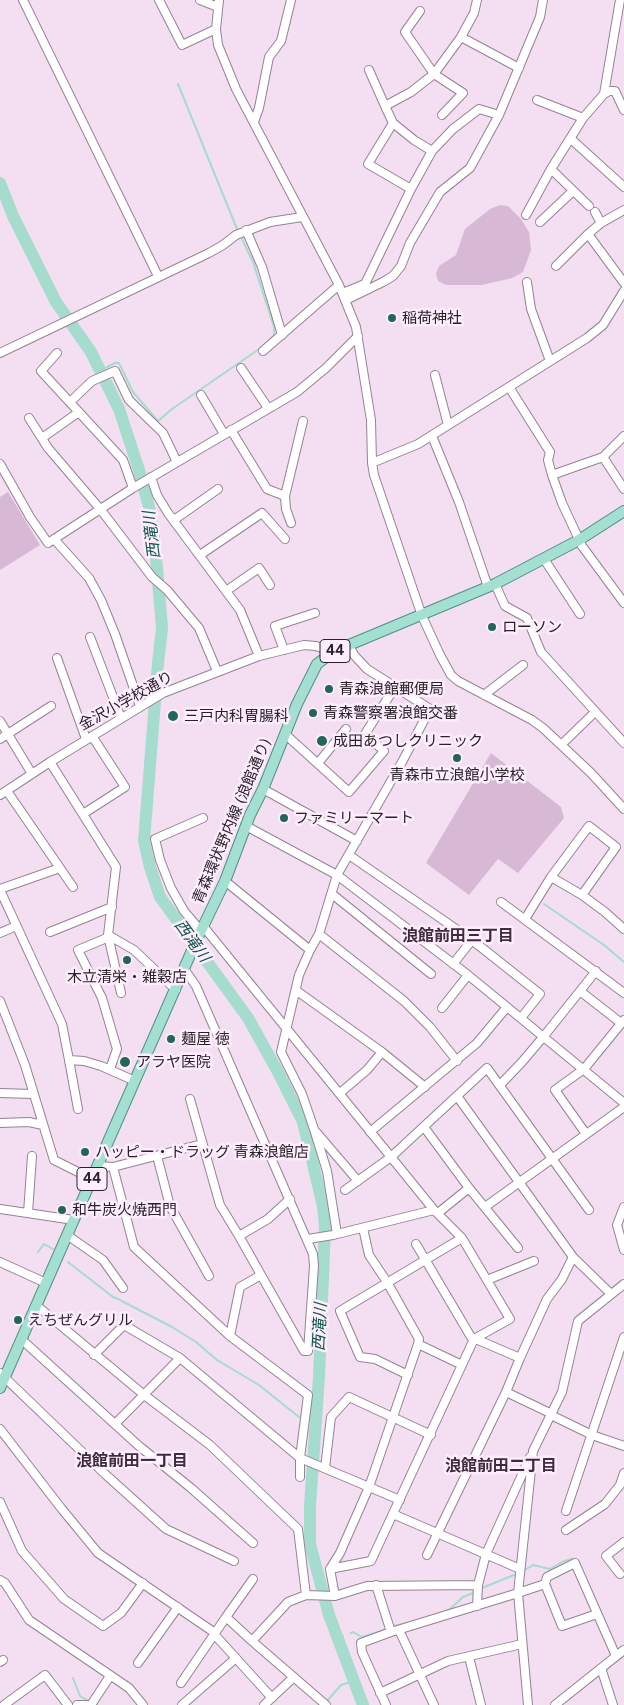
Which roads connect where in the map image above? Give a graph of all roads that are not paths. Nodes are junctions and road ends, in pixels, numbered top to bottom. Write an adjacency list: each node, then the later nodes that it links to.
1 (23, 0): 42 (street)
2 (160, 0): 10 (street)
3 (200, 0): 8 (street)
4 (291, 0): 24 (street)
5 (477, 0): 11 (street)
6 (543, 0): 12 (street)
7 (620, 0): 17 (street)
8 (218, 4): 10 (street)
9 (420, 11): 14 (street)
10 (216, 29): 24 (street)
11 (461, 37): 12 (street); 14 (street)
12 (519, 68): 22 (street)
13 (369, 70): 19 (street)
14 (434, 74): 19 (street); 21 (street)
15 (615, 91): 16 (street); 17 (street); 20 (street)
16 (624, 91)
17 (604, 94): 23 (street)
18 (537, 100): 23 (street)
19 (385, 106): 25 (street)
20 (624, 110)
21 (442, 115)
22 (499, 115): 27 (street); 46 (street)
23 (583, 118): 26 (street)
24 (254, 122): 36 (street)
25 (393, 123): 27 (street); 30 (street)
26 (571, 139): 28 (street); 29 (street)
27 (432, 152): 30 (street)
28 (551, 170): 31 (street); 35 (street)
29 (624, 187)
30 (411, 189): 46 (street)
31 (573, 191): 32 (street); 37 (street)
32 (589, 206)
33 (624, 210): 38 (street)
34 (595, 212): 38 (street)
35 (526, 215)
36 (302, 217): 39 (street); 46 (street)
37 (540, 222)
38 (601, 223): 40 (street)
39 (246, 230): 42 (street); 47 (street)
40 (588, 234): 41 (street); 44 (street)
41 (556, 266)
42 (158, 276): 50 (street)
43 (527, 282): 52 (street)
44 (624, 284)
45 (624, 291): 52 (street)
46 (343, 293): 47 (street); 48 (street)
47 (282, 335): 49 (street)
48 (358, 336): 58 (street); 69 (street)
49 (263, 351)
50 (0, 353)
51 (57, 353): 57 (street)
52 (550, 361): 55 (street)
53 (241, 368): 58 (street)
54 (434, 375): 62 (street)
55 (509, 387): 62 (street); 71 (street)
56 (200, 395): 63 (street)
57 (70, 402): 59 (street); 68 (street)
58 (268, 408): 63 (street)
59 (79, 412): 66 (street); 73 (street)
60 (29, 418): 66 (street)
61 (303, 421): 76 (street)
62 (448, 425): 64 (street)
63 (228, 432): 68 (street); 76 (street)
64 (432, 436): 69 (street); 87 (street)
65 (624, 436): 67 (street)
66 (42, 438): 77 (street)
67 (602, 457): 71 (street); 75 (street)
68 (176, 462): 72 (street)
69 (372, 463): 92 (street)
70 (0, 464): 81 (street)
71 (552, 475): 83 (street)
72 (150, 478): 73 (street); 79 (street)
73 (135, 487): 77 (street)
74 (218, 489): 79 (street)
75 (624, 489)
76 (285, 496): 80 (street)
77 (100, 510): 81 (street); 100 (street)
78 (624, 511): 83 (main road, 青森環状野内線 (浪館通り) / 44)
79 (174, 520): 84 (street)
80 (291, 523)
81 (54, 539): 104 (street)
82 (285, 539): 84 (street)
83 (579, 540): 85 (main road, 青森環状野内線 (浪館通り) / 44); 89 (street)
84 (200, 555): 88 (street)
85 (544, 559): 87 (main road, 青森環状野内線 (浪館通り) / 44); 91 (street)
86 (270, 585): 88 (street)
87 (492, 586): 92 (main road, 青森環状野内線 (浪館通り) / 44); 105 (street)
88 (226, 591): 97 (street)
89 (624, 603)
90 (315, 612): 95 (street)
91 (580, 614)
92 (422, 616): 94 (main road, 青森環状野内線 (浪館通り) / 44); 102 (street)
93 (90, 637): 106 (street)
94 (349, 645): 96 (main road, 青森環状野内線 (浪館通り) / 44); 101 (street)
95 (284, 650): 96 (street, 金沢小学校通り); 97 (street, 金沢小学校通り)
96 (333, 652): 110 (main road, 青森環状野内線 (浪館通り) / 44)
97 (259, 656): 100 (street, 金沢小学校通り)
98 (57, 658): 111 (street)
99 (523, 665): 102 (street)
100 (217, 671): 104 (street, 金沢小学校通り)
101 (395, 688): 116 (street); 124 (street)
102 (484, 695): 114 (street)
103 (52, 706): 109 (street)
104 (140, 706): 106 (street, 金沢小学校通り)
105 (596, 712): 113 (street); 114 (street)
106 (121, 718): 111 (street, 金沢小学校通り)
107 (0, 721): 109 (street)
108 (346, 729): 116 (street)
109 (8, 734): 112 (street); 117 (street)
110 (285, 734): 116 (street); 118 (main road, 青森環状野内線 (浪館通り) / 44)
111 (89, 738): 115 (street, 金沢小学校通り); 121 (street)
112 (0, 739)
113 (624, 743)
114 (561, 745): 120 (street)
115 (50, 762): 117 (street, 金沢小学校通り); 121 (street)
116 (318, 763)
117 (32, 774): 119 (street, 金沢小学校通り)
118 (263, 789): 123 (main road, 青森環状野内線 (浪館通り) / 44); 124 (street)
119 (4, 793): 126 (street)
120 (624, 809)
121 (83, 814): 135 (street)
122 (203, 818): 140 (street)
123 (246, 826): 127 (street); 129 (main road, 青森環状野内線 (浪館通り) / 44)
124 (357, 841): 125 (street)
125 (349, 855): 127 (street); 144 (street)
126 (60, 868): 130 (street); 131 (street)
127 (337, 875): 132 (street); 146 (street)
128 (551, 877): 133 (street); 133 (street); 136 (street)
129 (225, 881): 140 (main road, 青森環状野内線 (浪館通り) / 44); 145 (street)
130 (73, 887)
131 (0, 889): 137 (street)
132 (332, 894): 142 (street); 149 (street)
133 (582, 895): 138 (street)
134 (502, 902): 136 (street)
135 (112, 907): 139 (street); 143 (street)
136 (525, 919): 148 (street)
137 (16, 926): 141 (street); 164 (street)
138 (624, 929)
139 (50, 932)
140 (201, 932): 147 (main road, 青森環状野内線 (浪館通り) / 44); 161 (street)
141 (0, 933)
142 (319, 934): 145 (street); 165 (street)
143 (109, 936): 151 (street); 154 (street); 166 (street)
144 (472, 940): 146 (street); 159 (street)
145 (310, 950): 152 (street)
146 (452, 964): 150 (street)
147 (185, 970): 151 (main road, 青森環状野内線 (浪館通り) / 44); 197 (street)
148 (596, 971): 153 (street); 155 (street)
149 (431, 974)
150 (468, 975): 157 (street); 158 (street)
151 (176, 990): 168 (main road, 青森環状野内線 (浪館通り) / 44)
152 (296, 990): 161 (street); 163 (street)
153 (580, 991): 160 (street); 162 (street)
154 (121, 993)
155 (624, 993)
156 (0, 1001): 173 (street)
157 (442, 1008)
158 (508, 1008): 159 (street); 165 (street)
159 (521, 1018): 162 (street)
160 (622, 1021): 167 (street)
161 (286, 1029): 172 (street); 182 (street)
162 (544, 1036): 167 (street); 169 (street)
163 (382, 1052): 170 (street); 172 (street)
164 (70, 1060): 166 (street); 178 (street)
165 (457, 1061): 170 (street)
166 (110, 1069): 168 (street)
167 (584, 1069): 176 (street); 184 (street)
168 (135, 1081): 190 (main road, 青森環状野内線 (浪館通り) / 44)
169 (500, 1084): 174 (street); 189 (street)
170 (425, 1087): 183 (street)
171 (0, 1092): 173 (street)
172 (340, 1093): 183 (street)
173 (33, 1094): 180 (street)
174 (457, 1096): 181 (street); 194 (street)
175 (190, 1099): 185 (street)
176 (624, 1102)
177 (624, 1107): 184 (street)
178 (78, 1109)
179 (0, 1123): 180 (street)
180 (43, 1125): 192 (street)
181 (424, 1127): 188 (street); 195 (street)
182 (314, 1130): 193 (street); 207 (street)
183 (370, 1132): 188 (street)
184 (586, 1134): 189 (street)
185 (202, 1144): 187 (street); 208 (street)
186 (32, 1156): 203 (street)
187 (156, 1156): 191 (street); 219 (street)
188 (391, 1157): 193 (street); 202 (street)
189 (552, 1158): 194 (street); 201 (street)
190 (98, 1166): 191 (street); 192 (main road, 青森環状野内線 (浪館通り) / 44)
191 (113, 1167): 227 (street)
192 (92, 1179): 204 (main road, 青森環状野内線 (浪館通り) / 44)
193 (358, 1181): 196 (street)
194 (519, 1182): 198 (street); 214 (street)
195 (469, 1188): 198 (street); 202 (street)
196 (345, 1190)
197 (290, 1199): 208 (street); 209 (street)
198 (485, 1207): 212 (street)
199 (624, 1207): 213 (street)
200 (0, 1209): 203 (street)
201 (589, 1210)
202 (436, 1211): 205 (street); 210 (street)
203 (28, 1213): 204 (street)
204 (74, 1220): 206 (main road, 青森環状野内線 (浪館通り) / 44)
205 (363, 1228): 207 (street); 221 (street)
206 (67, 1235): 222 (main road, 青森環状野内線 (浪館通り) / 44); 224 (street)
207 (335, 1235): 209 (street)
208 (239, 1236): 218 (street)
209 (308, 1238): 218 (street)
210 (462, 1238): 215 (street); 220 (street)
211 (416, 1244): 215 (street)
212 (518, 1248)
213 (624, 1250)
214 (573, 1257): 225 (street); 234 (street)
215 (425, 1260): 221 (street); 230 (street)
216 (534, 1261): 220 (street)
217 (0, 1262): 222 (street)
218 (261, 1275): 227 (street)
219 (209, 1276)
220 (487, 1280): 230 (street)
221 (387, 1282): 231 (street); 237 (street)
222 (46, 1283): 226 (main road, 青森環状野内線 (浪館通り) / 44)
223 (624, 1284): 225 (street)
224 (123, 1288)
225 (611, 1294): 241 (street)
226 (36, 1306): 229 (main road, 青森環状野内線 (浪館通り) / 44); 232 (street)
227 (230, 1336): 249 (street)
228 (624, 1337): 246 (street)
229 (22, 1339): 236 (main road, 青森環状野内線 (浪館通り) / 44); 243 (street)
230 (474, 1339): 234 (street); 235 (street)
231 (418, 1344): 235 (street); 237 (street)
232 (94, 1354): 233 (street); 240 (street)
233 (180, 1358): 240 (street); 249 (street)
234 (520, 1358): 239 (street)
235 (462, 1365): 245 (street)
236 (2, 1375): 238 (main road, 青森環状野内線 (浪館通り) / 44); 264 (street)
237 (408, 1375): 242 (street)
238 (0, 1388)
239 (506, 1392): 241 (street); 259 (street)
240 (144, 1394): 243 (street); 275 (street)
241 (551, 1414): 246 (street); 248 (street)
242 (394, 1417): 245 (street); 250 (street); 253 (street)
243 (115, 1424): 261 (street)
244 (0, 1429): 270 (street)
245 (431, 1435): 254 (street)
246 (592, 1435): 247 (street); 256 (street)
247 (624, 1446)
248 (533, 1450): 262 (street); 266 (street)
249 (303, 1459): 250 (street); 252 (street)
250 (322, 1467): 253 (street)
251 (624, 1473): 258 (street)
252 (300, 1477)
253 (369, 1487): 254 (street); 265 (street)
254 (400, 1500): 257 (street)
255 (0, 1502): 270 (street)
256 (566, 1511)
257 (393, 1514): 259 (street); 265 (street)
258 (566, 1530)
259 (437, 1534): 262 (street); 263 (street)
260 (624, 1542): 267 (street)
261 (253, 1543)
262 (486, 1554): 266 (street); 272 (street)
263 (427, 1555)
264 (234, 1561)
265 (330, 1568): 276 (street)
266 (520, 1569): 274 (street)
267 (623, 1575)
268 (252, 1579): 280 (street)
269 (0, 1580): 292 (street)
270 (142, 1583): 278 (street)
271 (545, 1584): 274 (street); 279 (street); 279 (street)
272 (478, 1585): 273 (street); 277 (street)
273 (376, 1586): 276 (street); 281 (street)
274 (518, 1593): 277 (street); 284 (street)
275 (310, 1596): 276 (street); 283 (street)
276 (333, 1596)
277 (477, 1606): 281 (street)
278 (178, 1607): 282 (street); 289 (street)
279 (596, 1614): 286 (street)
280 (226, 1617): 282 (street); 283 (street)
281 (395, 1631): 291 (street); 295 (street)
282 (215, 1634): 288 (street); 294 (street)
283 (252, 1641): 293 (street)
284 (522, 1644): 287 (street); 310 (street)
285 (624, 1650): 286 (street)
286 (616, 1656): 290 (street)
287 (469, 1657): 291 (street); 309 (street)
288 (236, 1658): 297 (street); 304 (street)
289 (138, 1663)
290 (601, 1668): 296 (street); 313 (street)
291 (419, 1674): 295 (street); 308 (street)
292 (110, 1676): 302 (street); 303 (street)
293 (294, 1677): 297 (street); 306 (street)
294 (181, 1683)
295 (380, 1693): 307 (street)
296 (565, 1696): 311 (street); 312 (street)
297 (272, 1698): 305 (street)
298 (4, 1705): 299 (street)
299 (68, 1705)
300 (78, 1705): 301 (street)
301 (86, 1705)
302 (91, 1705)
303 (143, 1705)
304 (182, 1705)
305 (264, 1705)
306 (326, 1705)
307 (386, 1705)
308 (434, 1705)
309 (480, 1705)
310 (528, 1705)
311 (555, 1705)
312 (567, 1705)
313 (613, 1705)

